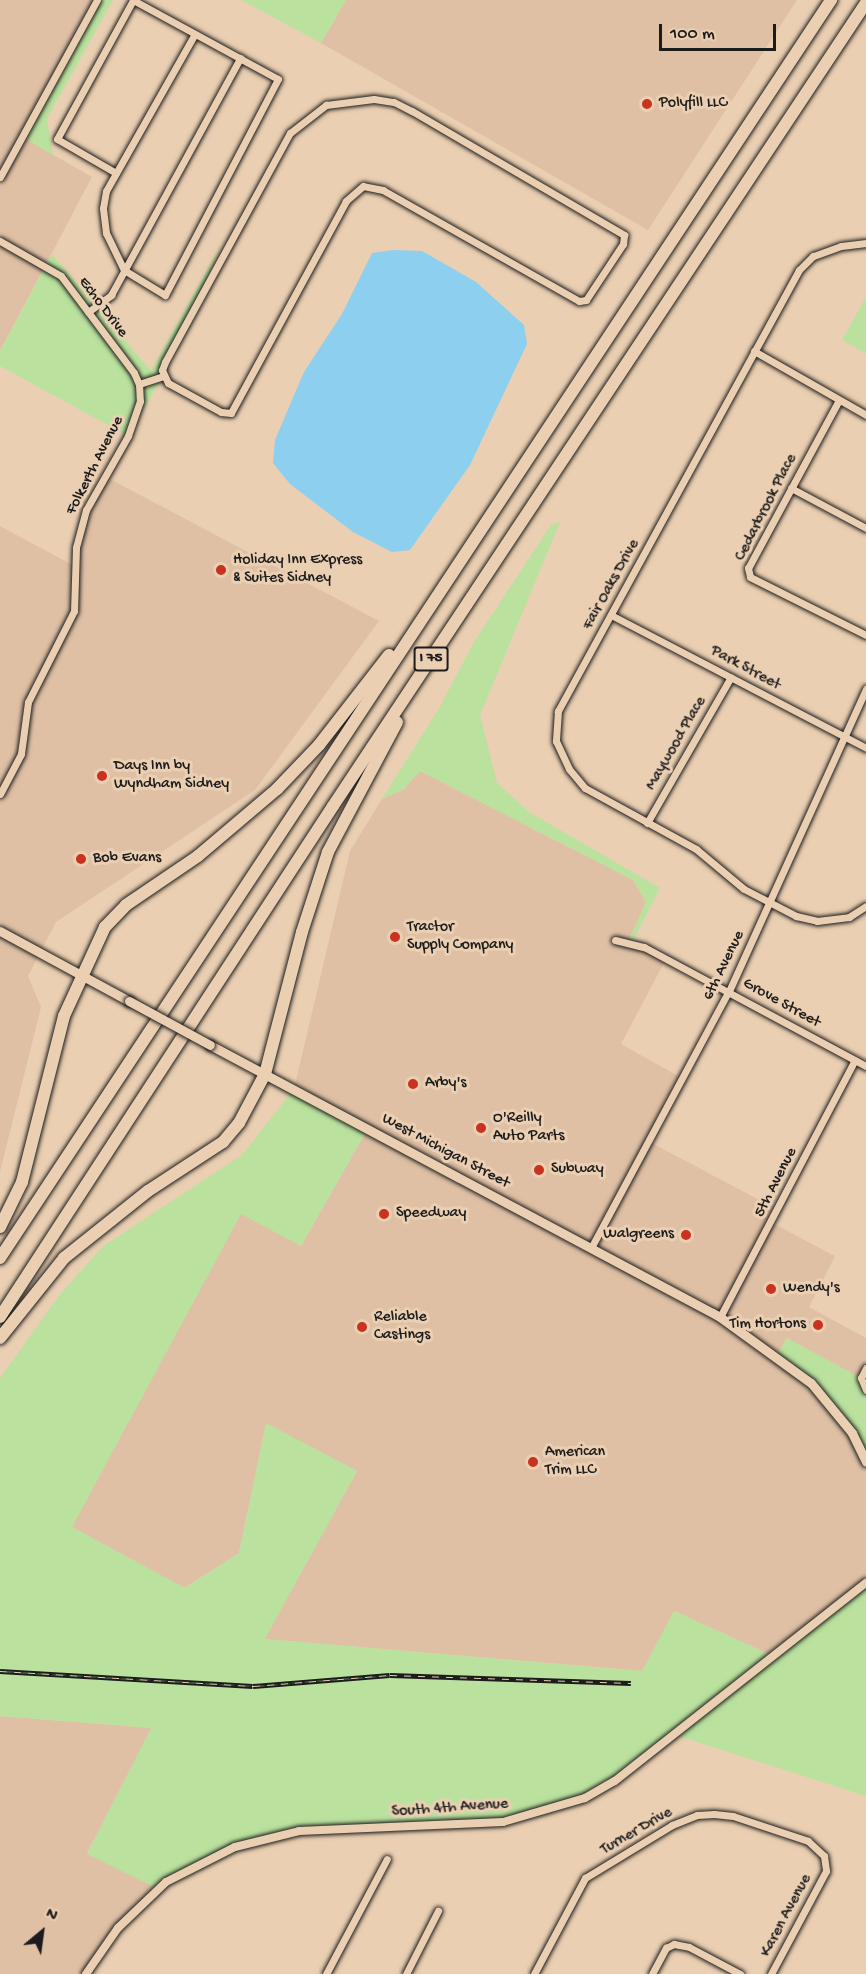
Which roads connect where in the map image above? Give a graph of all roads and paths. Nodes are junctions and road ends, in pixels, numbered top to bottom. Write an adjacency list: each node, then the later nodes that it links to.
1 (97, 0): 8 (street)
2 (133, 0): 5 (street); 7 (street)
3 (831, 0): 20 (highway, I 75)
4 (866, 3): 23 (highway, I 75)
5 (195, 34): 6 (street); 7 (street)
6 (240, 58): 11 (street); 11 (street)
7 (116, 174): 11 (street)
8 (0, 177)
9 (0, 241): 12 (street, Echo Drive)
10 (866, 243): 13 (street, Fair Oaks Drive)
11 (124, 270): 12 (street)
12 (88, 312): 15 (street, Echo Drive)
13 (754, 351): 16 (street); 21 (street, Fair Oaks Drive)
14 (163, 376): 14 (street); 15 (street)
15 (139, 384): 28 (street, Folkerth Avenue)
16 (838, 400): 17 (street); 18 (street, Cedarbrook Place)
17 (866, 415)
18 (791, 488): 19 (street); 22 (street, Cedarbrook Place)
19 (866, 528)
20 (428, 608): 34 (highway); 41 (highway, I 75)
21 (611, 615): 24 (street, Park Street); 29 (street, Fair Oaks Drive)
22 (866, 635)
23 (432, 658): 38 (highway); 42 (highway, I 75)
24 (731, 677): 26 (street, Park Street); 29 (street, Maywood Place)
25 (866, 689): 26 (street, 6th Avenue)
26 (844, 736): 27 (street, Park Street); 30 (street, 6th Avenue)
27 (866, 748)
28 (0, 794)
29 (647, 823): 30 (street, Fair Oaks Drive)
30 (771, 903): 31 (street, Fair Oaks Drive); 35 (street, 6th Avenue)
31 (866, 906)
32 (0, 931): 34 (main road, West Michigan Street)
33 (615, 940): 35 (street, Grove Street)
34 (81, 975): 38 (main road, West Michigan Street, bridge); 39 (highway)
35 (729, 991): 36 (street, Grove Street); 40 (street, 6th Avenue)
36 (855, 1060): 37 (street, Grove Street); 43 (street, 5th Avenue)
37 (866, 1066)
38 (265, 1074): 40 (main road, West Michigan Street); 44 (highway)
39 (0, 1227)
40 (592, 1246): 43 (main road, West Michigan Street)
41 (0, 1258)
42 (0, 1317)
43 (720, 1317): 47 (main road, West Michigan Street)
44 (0, 1338)
45 (866, 1368): 46 (street)
46 (866, 1390)
47 (866, 1462)
48 (866, 1583): 52 (street, South 4th Avenue)
49 (387, 1859): 53 (street)
50 (826, 1871): 55 (street, Turner Drive); 58 (street, Karen Avenue)
51 (438, 1911): 54 (street)
52 (86, 1974)
53 (326, 1974)
54 (406, 1974)
55 (534, 1974)
56 (652, 1974): 57 (street)
57 (740, 1974)
58 (771, 1974)

